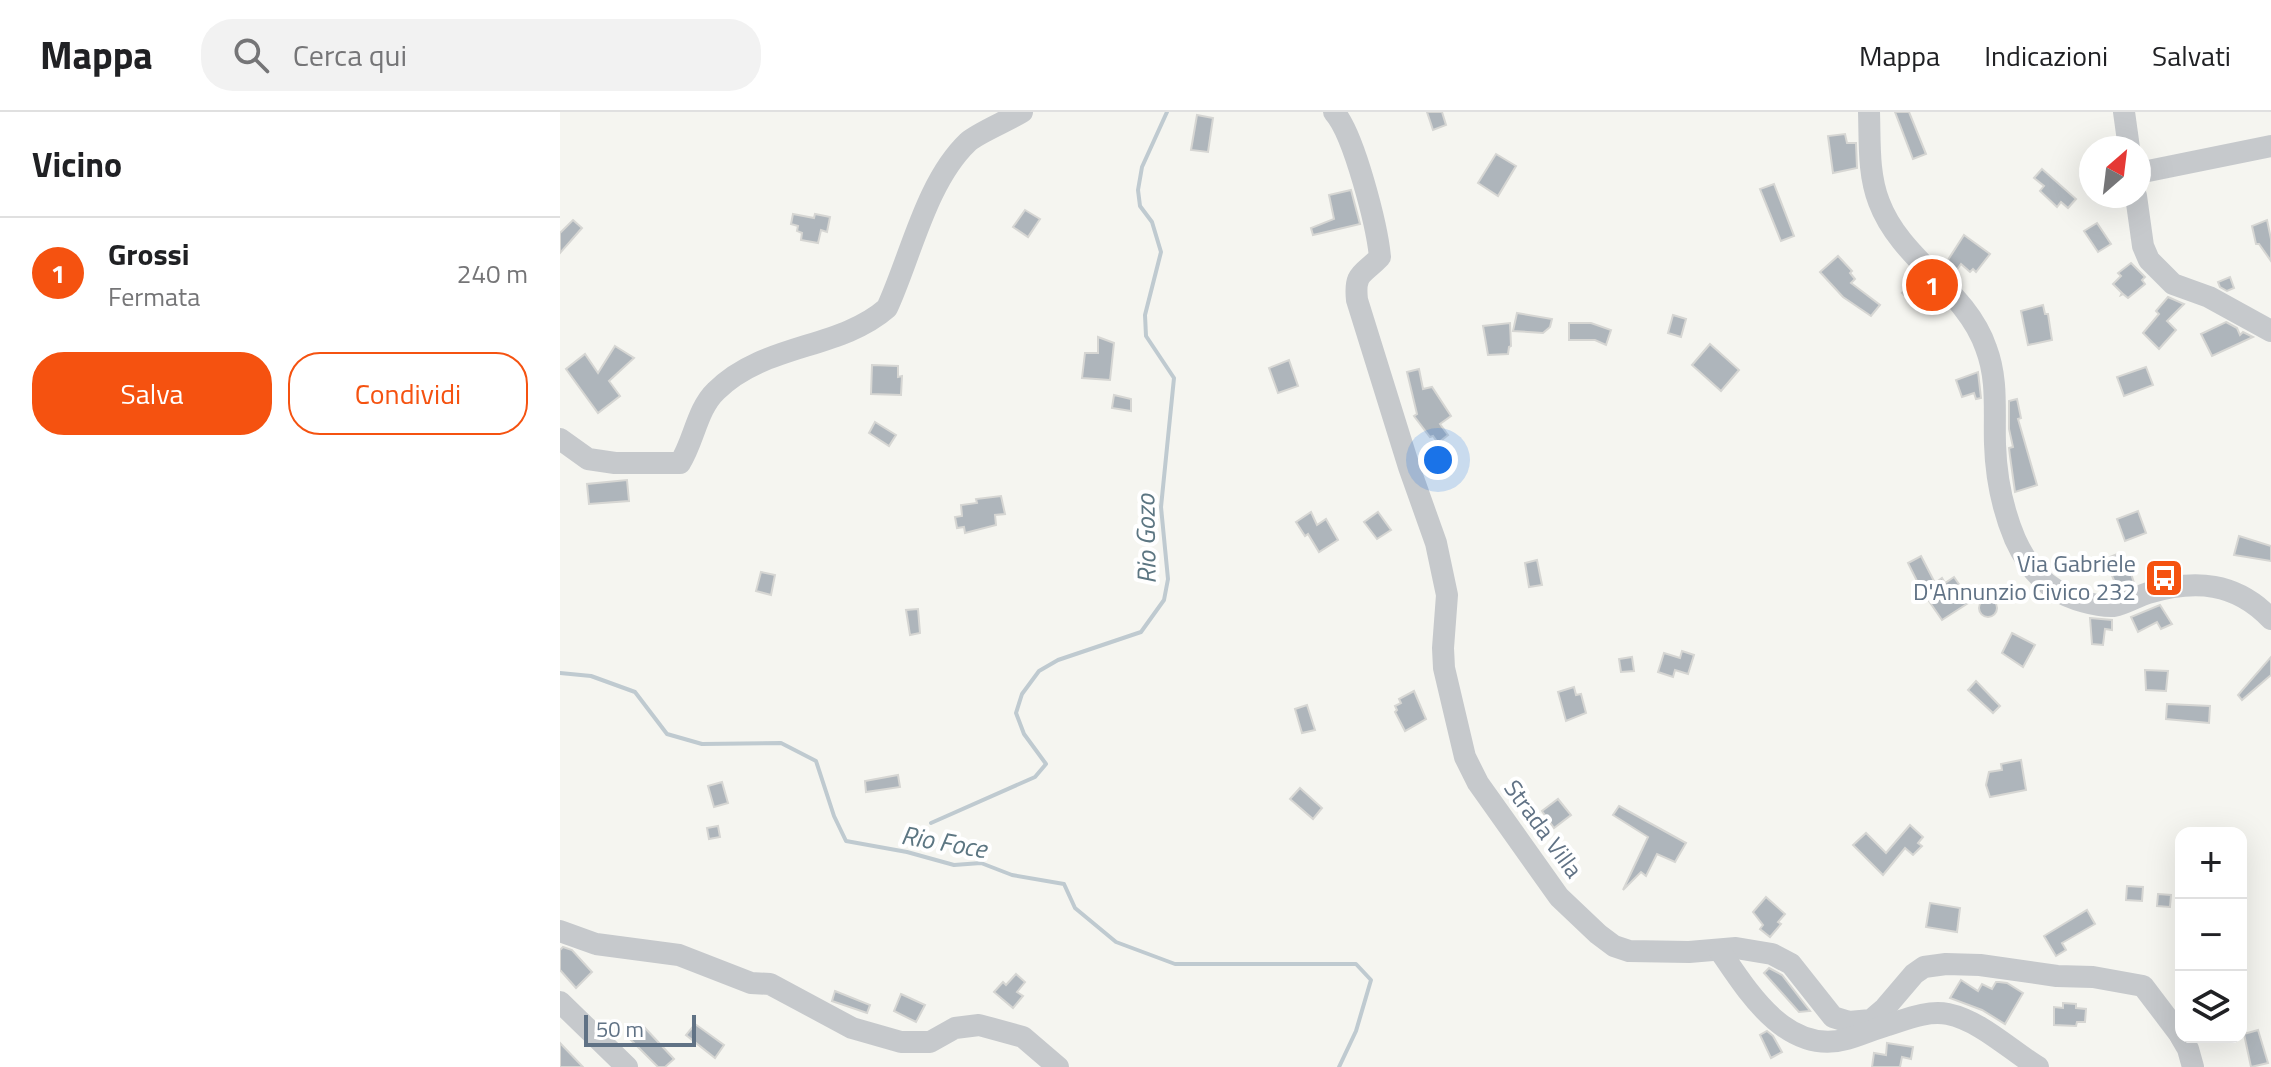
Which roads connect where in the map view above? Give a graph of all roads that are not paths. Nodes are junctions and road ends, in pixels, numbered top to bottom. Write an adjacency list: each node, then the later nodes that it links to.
1 (1022, 112): 10 (street)
2 (1334, 112): 13 (street, Strada Villa)
3 (1869, 112): 11 (street)
4 (2124, 112): 5 (street)
5 (2127, 136)
6 (2271, 146): 7 (street)
7 (2151, 170)
8 (2138, 208): 9 (street)
9 (2271, 331)
10 (560, 439)
11 (2271, 619)
12 (560, 931): 19 (street)
13 (1720, 951): 15 (street, Strada Villa); 15 (street)
14 (560, 1002): 18 (street)
15 (1867, 1026): 16 (street); 20 (street)
16 (2175, 1029)
17 (2184, 1043): 21 (street)
18 (627, 1067)
19 (1058, 1067)
20 (2038, 1067)
21 (2193, 1067)

